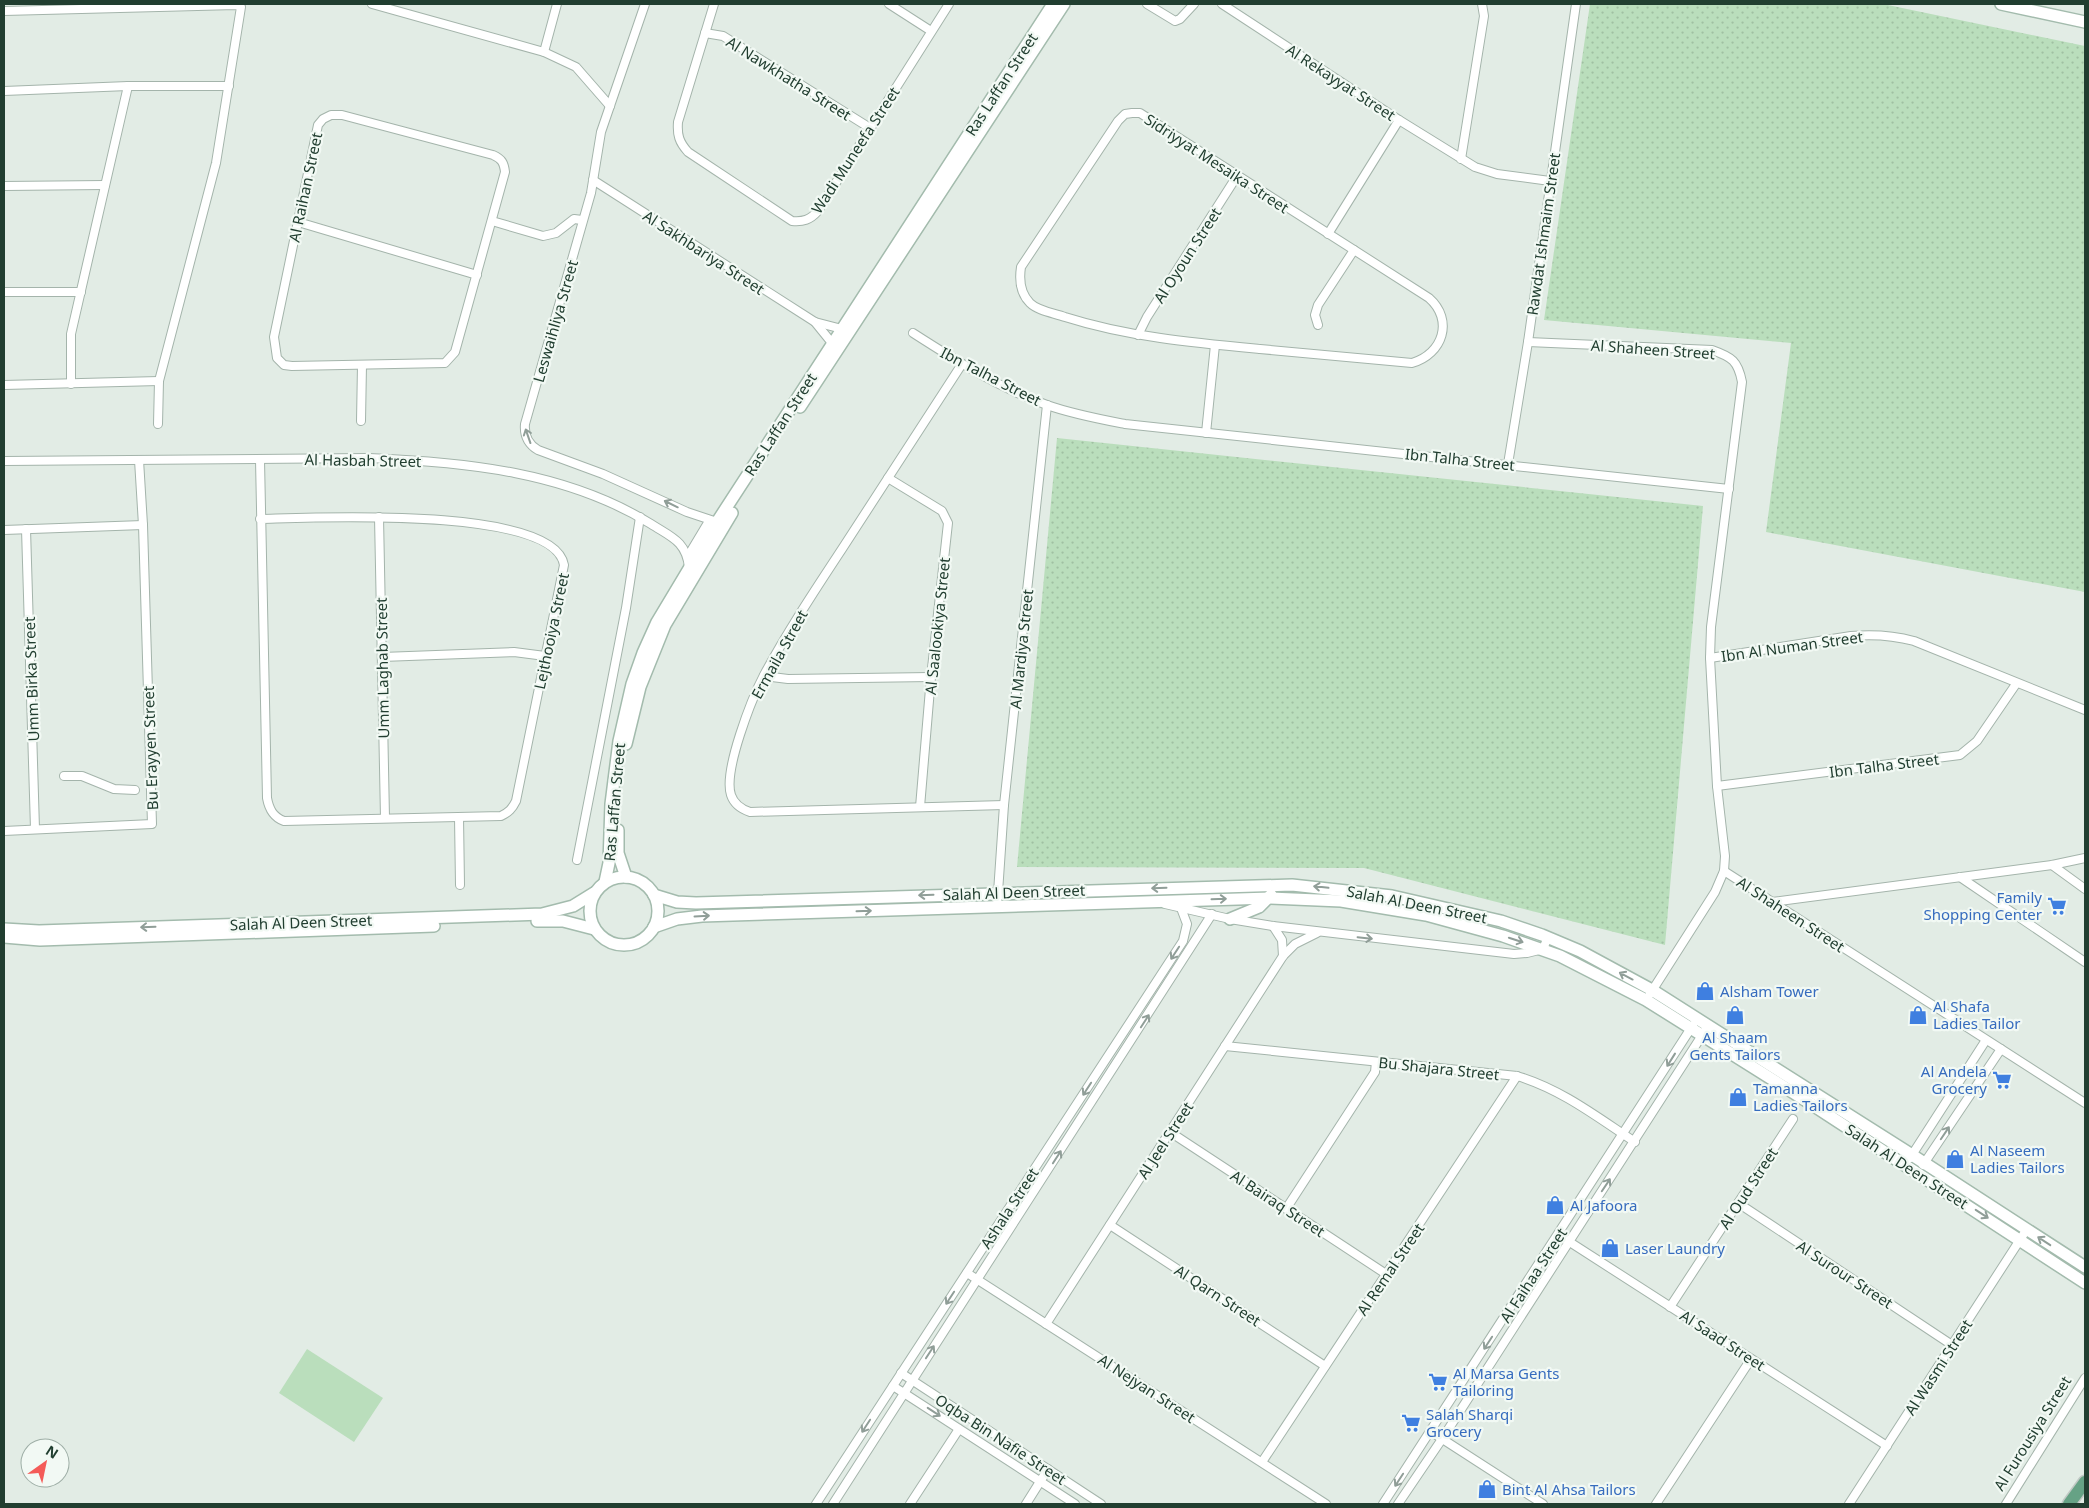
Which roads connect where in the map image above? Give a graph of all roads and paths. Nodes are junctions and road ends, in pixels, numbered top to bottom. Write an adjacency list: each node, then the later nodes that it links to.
1 (372, 4): 19 (street)
2 (558, 4): 19 (street)
3 (645, 4): 23 (street, Leswaihliya Street)
4 (714, 4): 18 (street, Wadi Muneefa Street)
5 (889, 4): 17 (street)
6 (949, 4): 17 (street, Wadi Muneefa Street)
7 (1053, 4): 42 (street, Ras Laffan Street)
8 (1064, 4): 91 (street, Ras Laffan Street)
9 (1147, 4): 10 (street)
10 (1194, 4)
11 (1222, 4): 24 (street, Al Rekayyat Street)
12 (1482, 4): 26 (street)
13 (1576, 4): 29 (street, Rawdat Ishmaim Street)
14 (2001, 4): 16 (street)
15 (4, 11): 21 (street)
16 (2085, 22)
17 (931, 31): 25 (street, Wadi Muneefa Street)
18 (705, 33): 25 (street, Al Nawkhatha Street); 25 (street, Wadi Muneefa Street)
19 (544, 52): 23 (street)
20 (128, 86): 21 (street); 22 (street); 31 (street)
21 (229, 86): 50 (street)
22 (4, 91)
23 (610, 106): 28 (street, Leswaihliya Street)
24 (1399, 120): 26 (street, Al Rekayyat Street); 35 (street)
25 (870, 128)
26 (1461, 159): 29 (street, Al Rekayyat Street)
27 (1237, 176): 35 (street, Sidriyyat Mesaika Street); 44 (street, Al Oyoun Street); 44 (street, Sidriyyat Mesaika Street)
28 (593, 180): 32 (street, Leswaihliya Street); 40 (street, Al Sakhbariya Street)
29 (1550, 181): 45 (street, Rawdat Ishmaim Street)
30 (4, 186): 31 (street)
31 (105, 186): 39 (street)
32 (582, 220): 33 (street); 66 (street, Leswaihliya Street, one-way to 32)
33 (492, 221): 34 (street, Al Raihan Street); 37 (street, Al Raihan Street)
34 (298, 222): 37 (street); 49 (street, Al Raihan Street)
35 (1328, 234): 36 (street, Sidriyyat Mesaika Street)
36 (1354, 250): 41 (street); 47 (street, Sidriyyat Mesaika Street)
37 (477, 275): 49 (street, Al Raihan Street)
38 (4, 292): 39 (street)
39 (81, 292): 51 (street)
40 (815, 322): 42 (street, Al Sakhbariya Street); 46 (street, Al Sakhbariya Street)
41 (1318, 325)
42 (842, 329): 46 (street, Ras Laffan Street)
43 (913, 333): 48 (street, Ibn Talha Street)
44 (1138, 335): 47 (street, Sidriyyat Mesaika Street)
45 (1528, 342): 60 (street, Rawdat Ishmaim Street); 62 (street, Al Shaheen Street)
46 (832, 343): 66 (street, Ras Laffan Street)
47 (1215, 345): 56 (street)
48 (962, 364): 53 (street, Ibn Talha Street); 61 (street, Ermaila Street)
49 (362, 365): 54 (street)
50 (159, 381): 51 (street); 55 (street)
51 (71, 384): 52 (street)
52 (4, 385)
53 (1047, 405): 56 (street, Ibn Talha Street); 81 (street, Al Mardiya Street)
54 (361, 421)
55 (158, 424)
56 (1206, 433): 60 (street, Ibn Talha Street)
57 (139, 460): 58 (street, Al Hasbah Street); 59 (street, Al Hasbah Street); 67 (street, Bu Erayyen Street)
58 (260, 460): 64 (street, Al Hasbah Street); 65 (street, Lejthooiya Street)
59 (4, 461)
60 (1508, 464): 62 (street, Ibn Talha Street)
61 (888, 478): 74 (street, Ermaila Street); 75 (street, Al Saalookiya Street)
62 (1730, 490): 73 (street)
63 (379, 517): 65 (street, Lejthooiya Street); 71 (street, Lejthooiya Street); 72 (street, Umm Laghab Street)
64 (640, 517): 70 (street, Al Hasbah Street); 88 (street, Ras Laffan Street)
65 (260, 519): 84 (street, Lejthooiya Street)
66 (713, 521): 70 (street, Ras Laffan Street)
67 (143, 525): 68 (street); 80 (street, Bu Erayyen Street)
68 (26, 529): 69 (street); 85 (street, Umm Birka Street)
69 (4, 530)
70 (688, 561): 93 (street, Ras Laffan Street)
71 (545, 656): 72 (street); 83 (street, Lejthooiya Street)
72 (382, 657): 84 (street, Umm Laghab Street)
73 (1710, 658): 76 (street, Ibn Al Numan Street); 79 (street)
74 (764, 676): 75 (street); 82 (street, Ermaila Street)
75 (931, 677): 82 (street, Al Saalookiya Street)
76 (2016, 684): 77 (street, Ibn Al Numan Street); 79 (street, Ibn Talha Street)
77 (2085, 710)
78 (64, 776): 80 (street)
79 (1717, 786): 90 (street)
80 (152, 790): 85 (street, Bu Erayyen Street)
81 (1004, 805): 82 (street, Ermaila Street); 98 (street, Al Mardiya Street)
82 (920, 807)
83 (459, 817): 84 (street, Lejthooiya Street); 94 (street)
84 (385, 818)
85 (35, 829): 86 (street, Bu Erayyen Street)
86 (4, 830)
87 (2085, 858): 89 (street)
88 (577, 860)
89 (2052, 865): 92 (street); 96 (street)
90 (1724, 871): 102 (street, Al Shaheen Street); 117 (street, Al Shaheen Street)
91 (626, 877): 93 (street); 99 (street)
92 (1960, 877): 102 (street); 116 (street)
93 (605, 882): 97 (street)
94 (460, 884)
95 (1265, 884): 98 (street, Salah Al Deen Street, one-way to 98); 100 (street); 113 (street, Salah Al Deen Street, one-way to 95)
96 (2085, 889)
97 (594, 893): 109 (street, Salah Al Deen Street, one-way to 109); 110 (street)
98 (997, 893): 99 (street, Salah Al Deen Street, one-way to 99); 103 (street, Al Mardiya Street)
99 (654, 896): 108 (street)
100 (1270, 898): 101 (street, Salah Al Deen Street, one-way to 100); 106 (street); 114 (street, Salah Al Deen Street, one-way to 114)
101 (1158, 902): 103 (street, Salah Al Deen Street); 104 (street, Salah Al Deen Street)
102 (1772, 902): 122 (street, Al Shaheen Street)
103 (997, 907): 108 (street, Salah Al Deen Street, one-way to 103)
104 (1181, 908): 105 (street, Salah Al Deen Street); 144 (street, Ashala Street, one-way to 144)
105 (1212, 914): 106 (street, Salah Al Deen Street); 146 (street, Ashala Street, one-way to 105)
106 (1230, 919): 107 (street, Salah Al Deen Street)
107 (1273, 926): 111 (street, Salah Al Deen Street); 115 (street)
108 (654, 927): 110 (street)
109 (4, 929)
110 (594, 929): 112 (street, Salah Al Deen Street)
111 (1317, 933): 114 (street, Salah Al Deen Street, one-way to 114); 115 (street, Al Jeel Street)
112 (4, 937)
113 (1548, 937): 114 (street); 117 (street, Salah Al Deen Street, one-way to 113)
114 (1543, 949): 117 (street, Salah Al Deen Street)
115 (1283, 956): 123 (street, Al Jeel Street)
116 (2085, 962)
117 (1649, 995): 118 (street, Salah Al Deen Street); 120 (street, Salah Al Deen Street)
118 (1697, 1019): 119 (street, Salah Al Deen Street); 120 (street, Al Faihaa Street)
119 (1708, 1026): 121 (street, Al Faihaa Street); 132 (street, Salah Al Deen Street)
120 (1690, 1029): 121 (street, Salah Al Deen Street); 130 (street, Al Faihaa Street, one-way to 130)
121 (1702, 1036): 131 (street, Al Faihaa Street); 134 (street, Salah Al Deen Street)
122 (1986, 1040): 124 (street, Al Shaheen Street); 132 (street)
123 (1225, 1046): 125 (street, Bu Shajara Street); 129 (street, Al Jeel Street)
124 (2001, 1049): 127 (street, Al Shaheen Street); 133 (street, one-way to 124)
125 (1376, 1062): 126 (street, Bu Shajara Street); 137 (street)
126 (1517, 1076): 130 (street, Bu Shajara Street); 145 (street, Al Remal Street)
127 (2085, 1103)
128 (1793, 1119): 136 (street, Al Oud Street)
129 (1170, 1132): 137 (street, Al Bairaq Street); 138 (street, Al Jeel Street)
130 (1624, 1134): 131 (street, Bu Shajara Street); 140 (street, Al Faihaa Street)
131 (1635, 1142): 142 (street, Al Faihaa Street, one-way to 131)
132 (1912, 1154): 133 (street, Salah Al Deen Street); 134 (street)
133 (1925, 1163): 135 (street); 139 (street, Salah Al Deen Street)
134 (1905, 1165): 135 (street, Salah Al Deen Street)
135 (1918, 1173): 141 (street, Salah Al Deen Street, one-way to 141)
136 (1738, 1203): 148 (street, Al Oud Street); 150 (street, Al Surour Street)
137 (1286, 1209): 145 (street, Al Bairaq Street)
138 (1110, 1225): 149 (street, Al Jeel Street); 152 (street, Al Qarn Street)
139 (2027, 1229): 141 (street, Al Wasmi Street); 143 (street, Salah Al Deen Street, one-way to 139)
140 (1559, 1235): 142 (street, Al Saad Street); 159 (street, Al Faihaa Street, one-way to 159)
141 (2020, 1239): 147 (street, Salah Al Deen Street); 150 (street, Al Wasmi Street)
142 (1568, 1241): 148 (street, Al Saad Street); 160 (street, Al Faihaa Street)
143 (2085, 1267)
144 (967, 1273): 146 (street, Al Nejyan Street); 153 (street, Ashala Street, one-way to 153)
145 (1386, 1274): 152 (street, Al Remal Street)
146 (978, 1280): 149 (street, Al Nejyan Street); 155 (street, Ashala Street, one-way to 146)
147 (2085, 1283)
148 (1670, 1307): 151 (street, Al Saad Street)
149 (1046, 1324): 162 (street, Al Nejyan Street)
150 (1952, 1345): 161 (street, Al Wasmi Street)
151 (1751, 1359): 161 (street, Al Saad Street); 176 (street)
152 (1325, 1366): 162 (street, Al Remal Street)
153 (901, 1373): 155 (street, Oqba Bin Nafie Street); 156 (street, Ashala Street)
154 (2085, 1378): 178 (street, Al Furousiya Street)
155 (912, 1381): 157 (street, Ashala Street); 163 (street, Oqba Bin Nafie Street)
156 (893, 1386): 157 (street, Oqba Bin Nafie Street); 166 (street, Ashala Street, one-way to 166)
157 (904, 1393): 158 (street, Oqba Bin Nafie Street, one-way to 158); 167 (street, Ashala Street)
158 (959, 1429): 164 (street, Oqba Bin Nafie Street); 168 (street)
159 (1430, 1432): 160 (street); 173 (street, Al Faihaa Street, one-way to 173)
160 (1442, 1439): 174 (street, Al Faihaa Street); 175 (street)
161 (1886, 1446): 177 (street, Al Wasmi Street)
162 (1262, 1462): 172 (street, Al Nejyan Street)
163 (1048, 1469): 164 (street); 171 (street, Oqba Bin Nafie Street)
164 (1041, 1482): 169 (street); 170 (street, Oqba Bin Nafie Street)
165 (2085, 1482): 179 (main road)
166 (816, 1504)
167 (833, 1504)
168 (910, 1504)
169 (1026, 1504)
170 (1074, 1504)
171 (1101, 1504)
172 (1326, 1504)
173 (1383, 1504)
174 (1398, 1504)
175 (1543, 1504)
176 (1656, 1504)
177 (1849, 1504)
178 (2006, 1504)
179 (2069, 1504)

